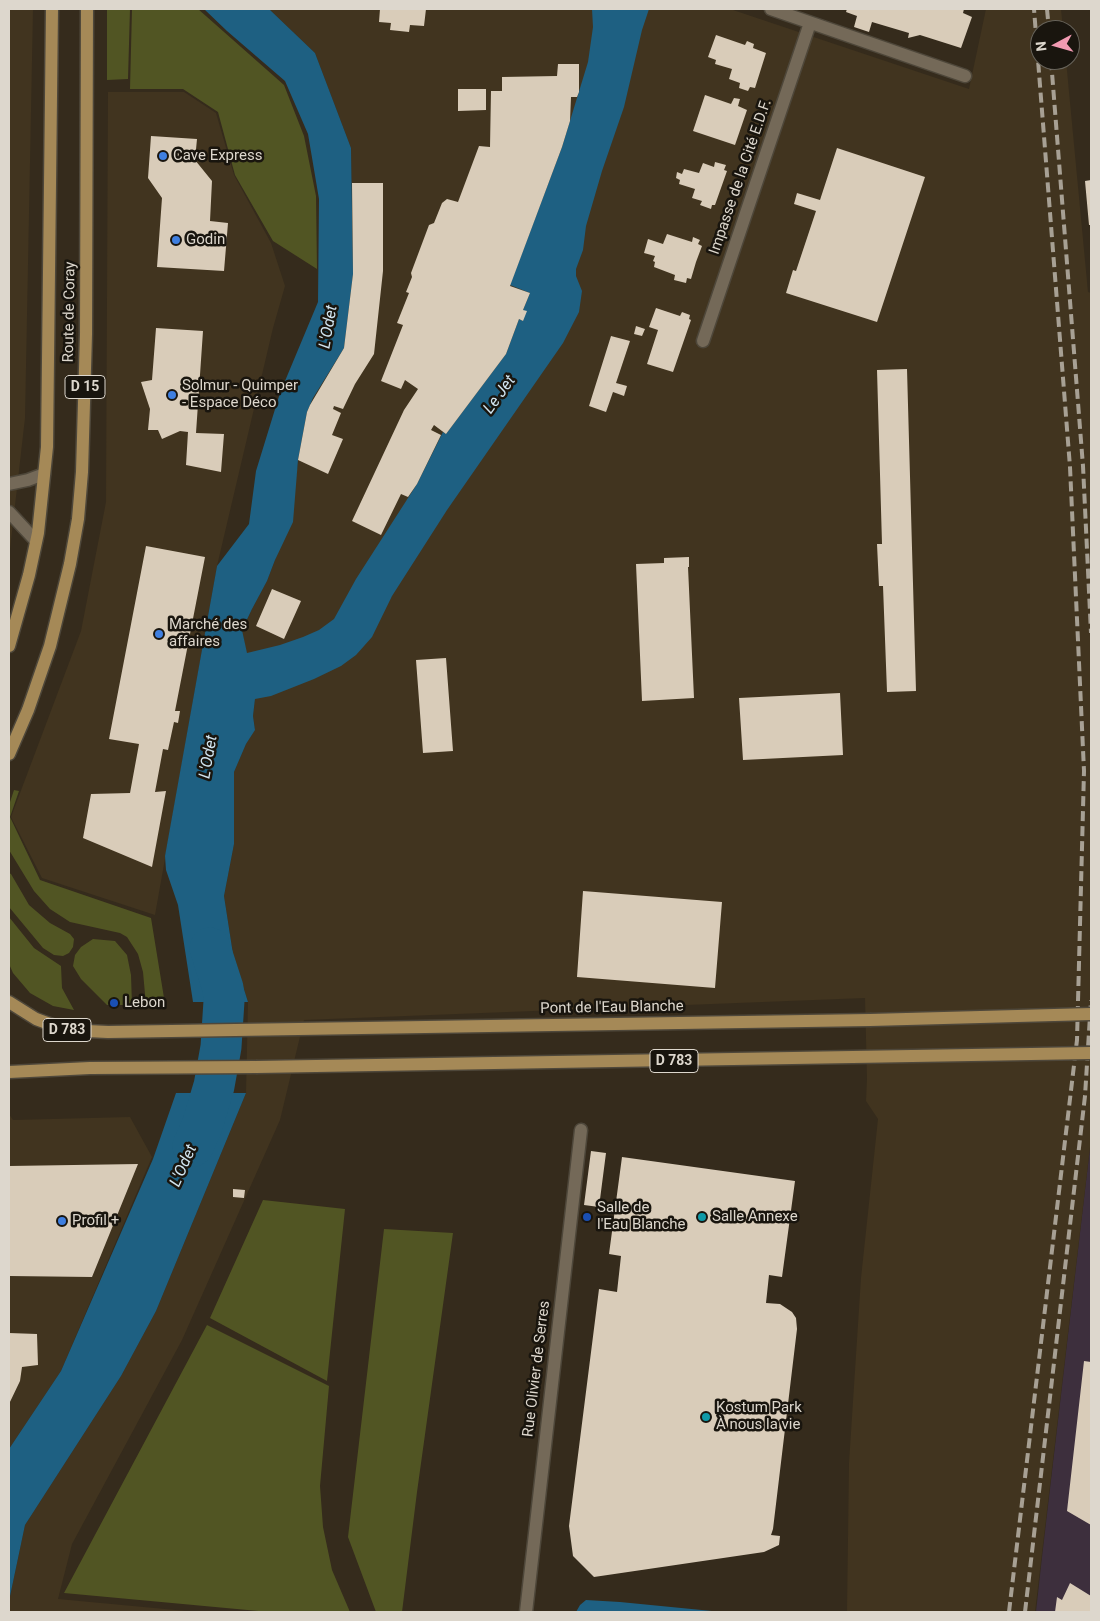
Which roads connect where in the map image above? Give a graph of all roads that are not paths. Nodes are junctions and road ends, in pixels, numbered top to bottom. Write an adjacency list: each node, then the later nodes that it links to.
1 (52, 9): 7 (main road, Route de Coray / D 15)
2 (87, 9): 12 (main road, Route de Coray / D 15)
3 (771, 9): 4 (street)
4 (810, 23): 5 (street); 6 (street, Impasse de la Cité E.D.F.)
5 (965, 76)
6 (703, 341)
7 (44, 474): 8 (street); 10 (main road, Route de Coray / D 15)
8 (9, 484)
9 (9, 512): 10 (street)
10 (36, 541): 11 (main road, Route de Coray / D 15)
11 (9, 646)
12 (9, 754)
13 (9, 1002): 14 (main road, Pont de l'Eau Blanche / D 783, bridge)
14 (1091, 1014)
15 (1091, 1053): 16 (main road, D 783, bridge)
16 (9, 1072)
17 (581, 1130): 18 (street, Rue Olivier de Serres)
18 (526, 1612)

